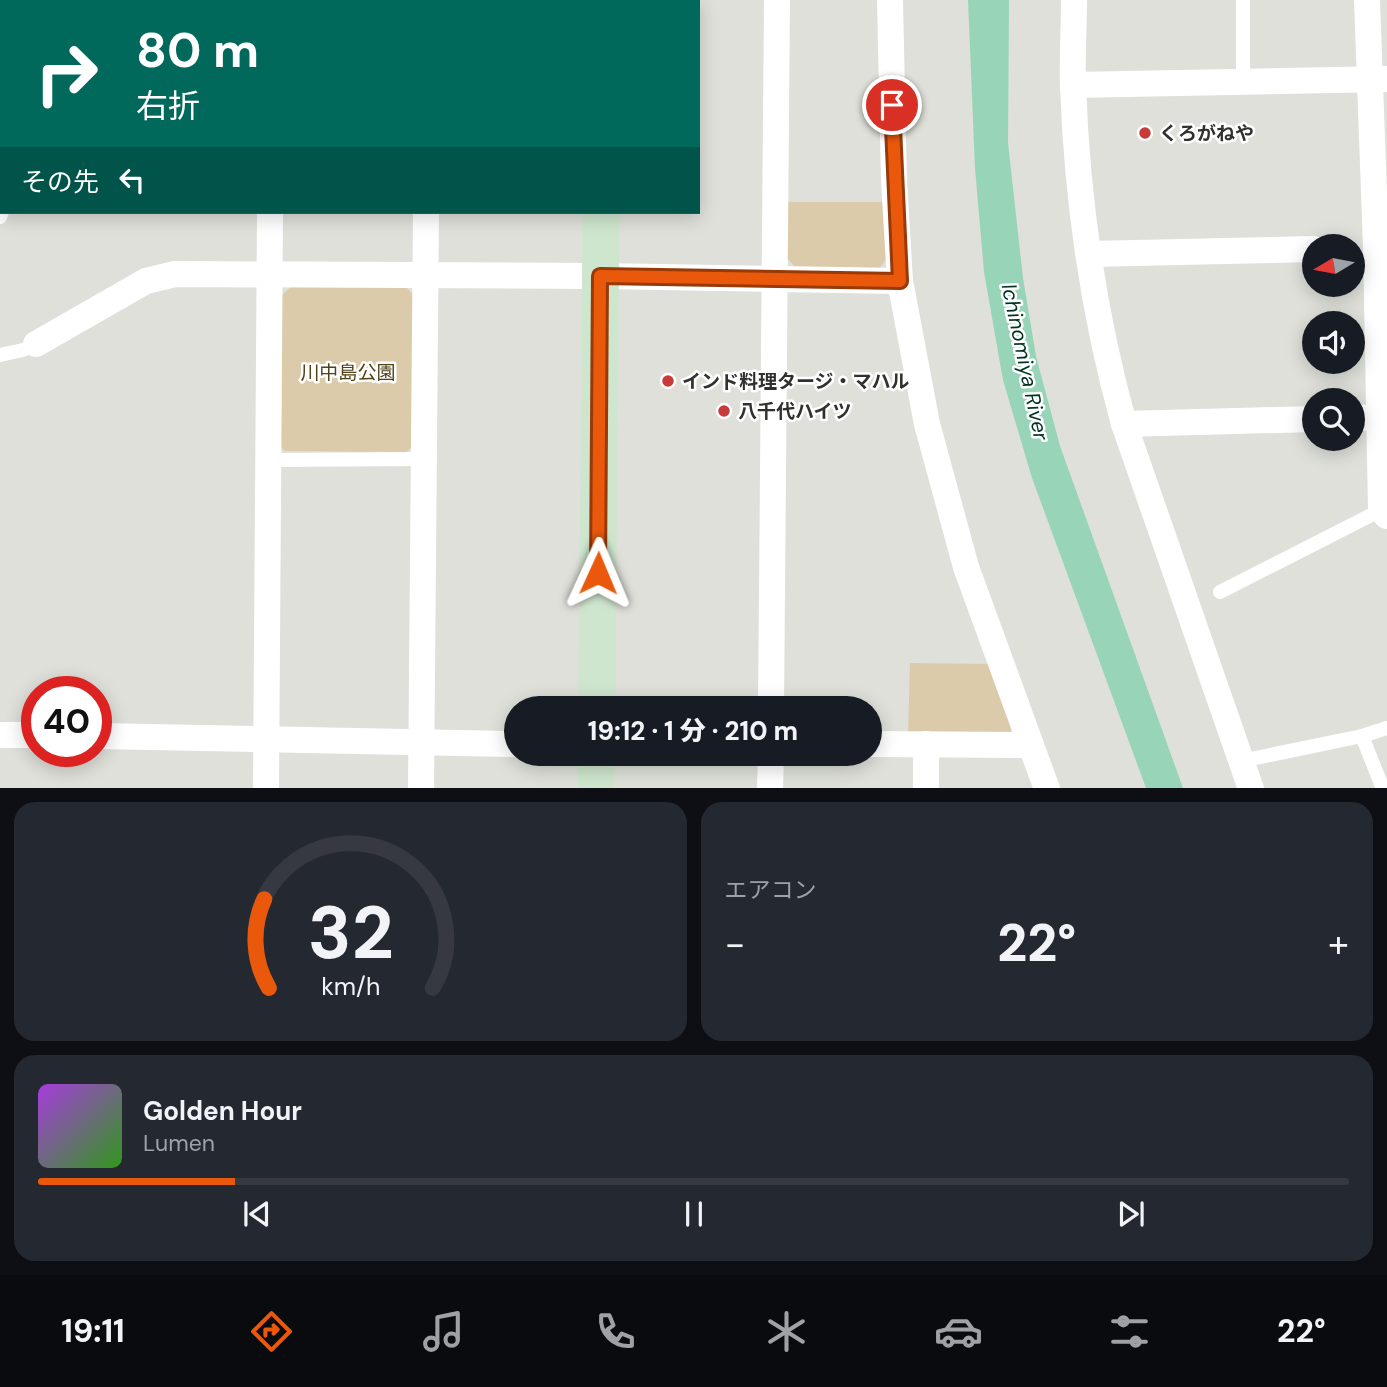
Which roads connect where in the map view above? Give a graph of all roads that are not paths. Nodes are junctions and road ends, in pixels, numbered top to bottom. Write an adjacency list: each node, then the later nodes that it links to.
1 (777, 0): 18 (street)
2 (890, 0): 19 (street)
3 (1074, 0): 8 (street)
4 (1243, 0): 7 (lane)
5 (1367, 0): 6 (street)
6 (1378, 79): 7 (street); 12 (street)
7 (1242, 82): 8 (street)
8 (1073, 85): 14 (street)
9 (270, 214): 15 (street)
10 (426, 214): 16 (street)
11 (601, 214): 17 (street)
12 (1372, 247): 22 (street)
13 (1302, 249): 14 (street)
14 (1090, 254): 25 (street)
15 (269, 275): 16 (street); 20 (street); 27 (street)
16 (426, 275): 17 (street); 26 (street)
17 (600, 276): 18 (street); 30 (street)
18 (775, 279): 19 (street); 31 (street)
19 (900, 281): 42 (street)
20 (36, 344): 21 (lane)
21 (0, 355)
22 (1383, 417): 23 (street); 28 (street)
23 (1365, 418)
24 (1302, 419): 25 (street)
25 (1124, 424): 43 (street)
26 (424, 459): 27 (lane); 38 (street)
27 (269, 460): 37 (street)
28 (1384, 513): 29 (lane)
29 (1220, 592)
30 (597, 696)
31 (771, 696)
32 (1387, 728): 36 (lane)
33 (0, 734): 34 (street)
34 (21, 735)
35 (112, 736): 37 (street)
36 (1362, 736): 43 (lane); 53 (lane)
37 (266, 738): 38 (street); 46 (street)
38 (421, 740): 39 (street); 47 (street)
39 (504, 744)
40 (882, 744): 41 (street)
41 (926, 744): 42 (street); 50 (street)
42 (1031, 745): 51 (street)
43 (1241, 761): 52 (street)
44 (596, 766): 48 (street)
45 (771, 766): 49 (street)
46 (266, 788)
47 (421, 788)
48 (596, 788)
49 (770, 788)
50 (926, 788)
51 (1047, 788)
52 (1251, 788)
53 (1383, 788)

